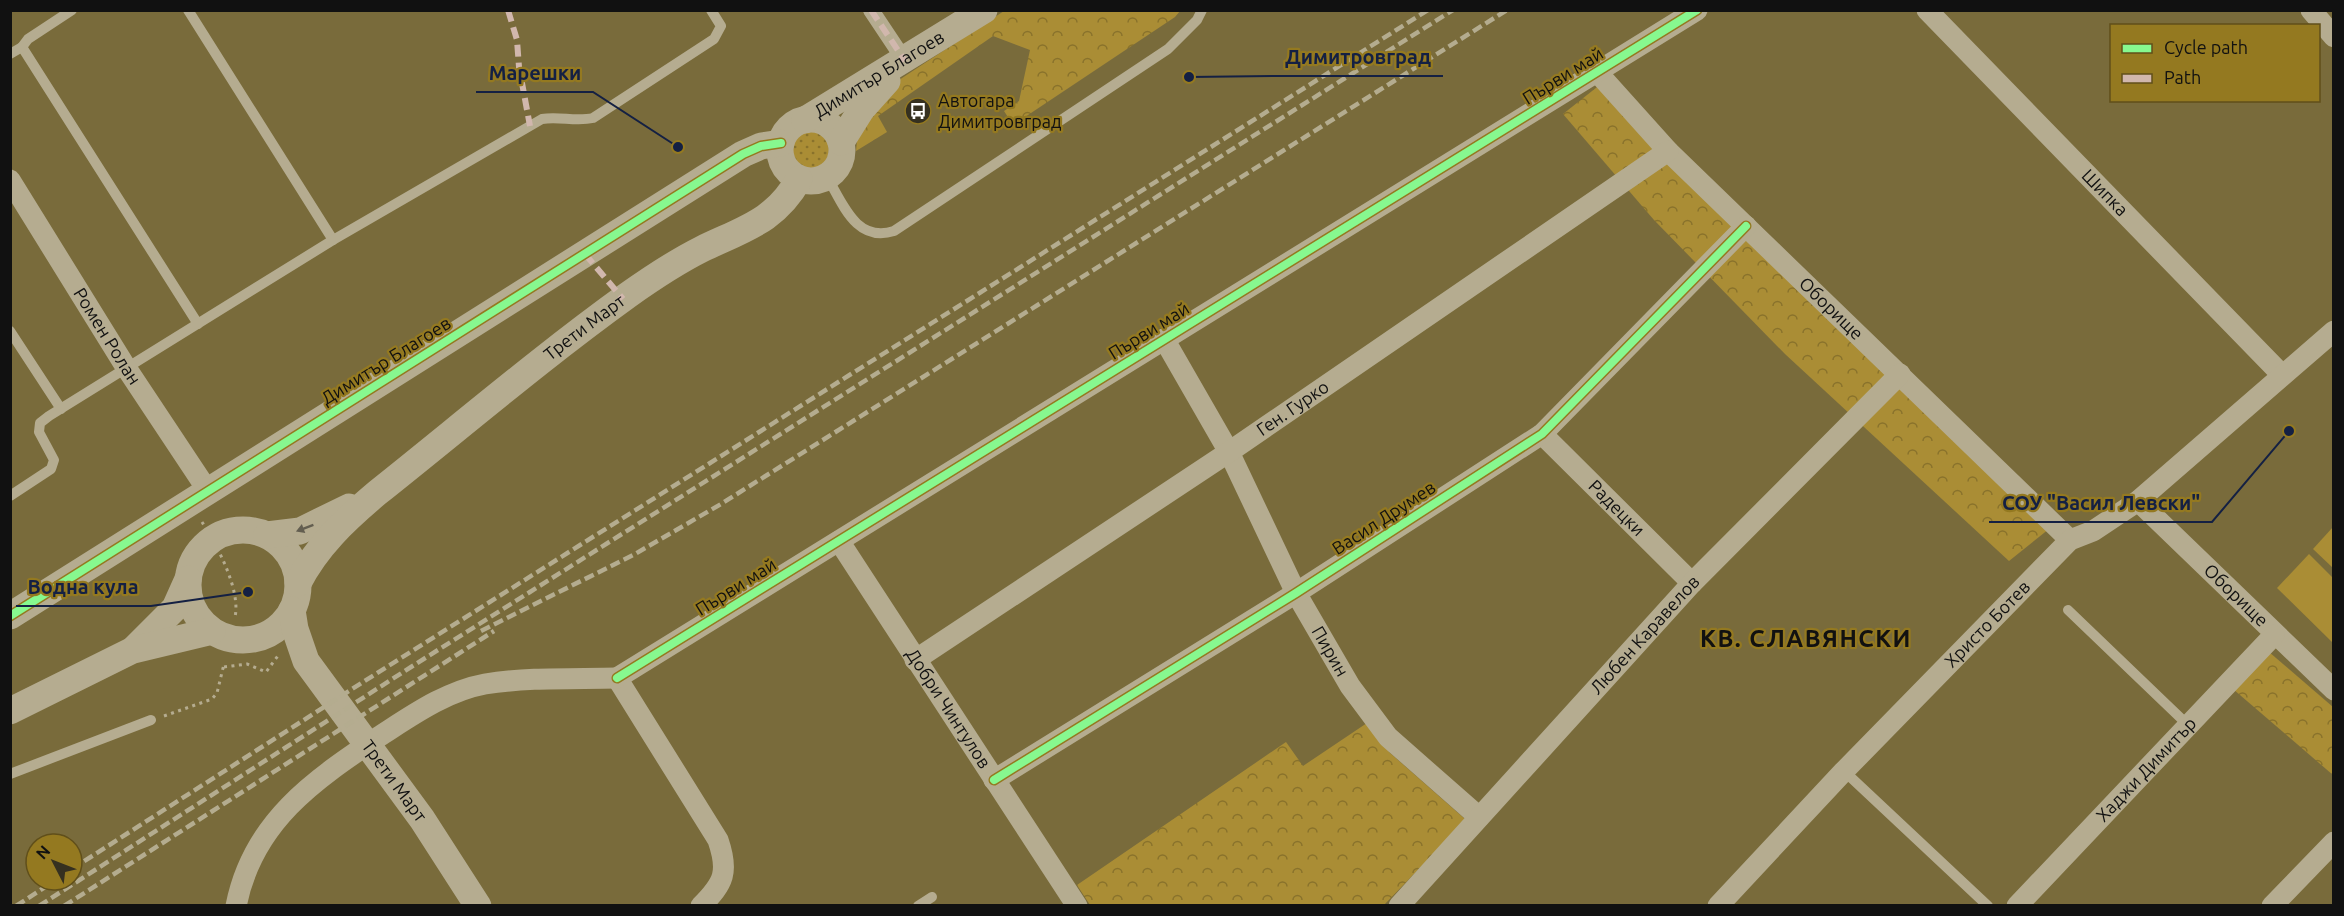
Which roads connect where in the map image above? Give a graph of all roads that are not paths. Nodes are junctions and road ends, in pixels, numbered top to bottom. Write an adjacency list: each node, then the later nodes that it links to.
1 (72, 10): 11 (lane)
2 (188, 10): 23 (lane)
3 (711, 10): 23 (lane)
4 (871, 10): 13 (street)
5 (984, 10): 13 (street, Димитър Благоев)
6 (1202, 10): 19 (lane)
7 (1697, 10): 14 (street, Първи май)
8 (1928, 10): 30 (street, Шипка)
9 (2312, 10): 10 (street)
10 (2332, 33)
11 (22, 47): 12 (lane); 24 (lane)
12 (10, 54)
13 (905, 61): 15 (street, Димитър Благоев); 16 (street)
14 (1598, 72): 18 (street, Оборище); 27 (street, Първи май)
15 (805, 120): 16 (street); 17 (street)
16 (841, 142): 19 (street)
17 (781, 143): 20 (street); 36 (street, Димитър Благоев)
18 (1668, 151): 22 (street, Оборище); 33 (street, Ген. Гурко)
19 (827, 177): 20 (street)
20 (799, 179): 34 (street, Трети Март)
21 (10, 180): 28 (street, Ромен Ролан)
22 (1746, 226): 29 (street, Оборище); 32 (street, Васил Друмев)
23 (333, 240): 24 (lane)
24 (198, 324): 28 (lane)
25 (10, 330): 31 (lane)
26 (2334, 331): 30 (street, Христо Ботев)
27 (1164, 339): 33 (street, Пирин); 40 (street, Първи май)
28 (128, 369): 31 (lane); 36 (street, Ромен Ролан)
29 (1900, 374): 39 (street, Оборище); 43 (street, Любен Каравелов)
30 (2282, 375): 37 (street, Христо Ботев)
31 (61, 409): 35 (lane)
32 (1542, 434): 43 (street, Радецки); 44 (street, Васил Друмев)
33 (1228, 452): 44 (street, Пирин); 53 (street, Ген. Гурко)
34 (377, 493): 38 (street, Трети Март, one-way to 38); 42 (street, Трети Март)
35 (10, 496)
36 (199, 497): 47 (street, Димитър Благоев)
37 (2138, 501): 39 (street, Христо Ботев); 49 (street, Оборище)
38 (263, 534): 41 (street); 42 (street)
39 (2070, 540): 59 (street, Христо Ботев)
40 (839, 541): 53 (street, Добри Чинтулов); 54 (street, Първи май)
41 (189, 574): 48 (street); 51 (street)
42 (298, 583): 45 (street)
43 (1692, 584): 62 (street, Любен Каравелов)
44 (1296, 593): 61 (street, Васил Друмев); 62 (street, Пирин)
45 (292, 610): 50 (street); 52 (street, Трети Март)
46 (2068, 610): 58 (lane)
47 (10, 616)
48 (212, 632): 50 (street); 51 (street)
49 (2274, 635): 55 (street, Оборище); 58 (street, Хаджи Димитър)
50 (254, 639): 52 (street)
51 (133, 650): 56 (street)
52 (294, 655): 66 (street, Трети Март)
53 (915, 660): 61 (street, Добри Чинтулов)
54 (617, 678): 65 (street); 67 (street)
55 (2331, 683)
56 (10, 711)
57 (152, 720): 60 (lane)
58 (2190, 727): 73 (street, Хаджи Димитър)
59 (1844, 771): 71 (street, Христо Ботев); 72 (lane)
60 (10, 774)
61 (994, 780): 69 (street, Добри Чинтулов)
62 (1479, 817): 70 (street, Любен Каравелов)
63 (2334, 842): 74 (street)
64 (932, 897): 68 (lane)
65 (236, 906)
66 (478, 906)
67 (701, 906)
68 (918, 906)
69 (1077, 906)
70 (1399, 906)
71 (1719, 906)
72 (1988, 906)
73 (2017, 906)
74 (2272, 906)

